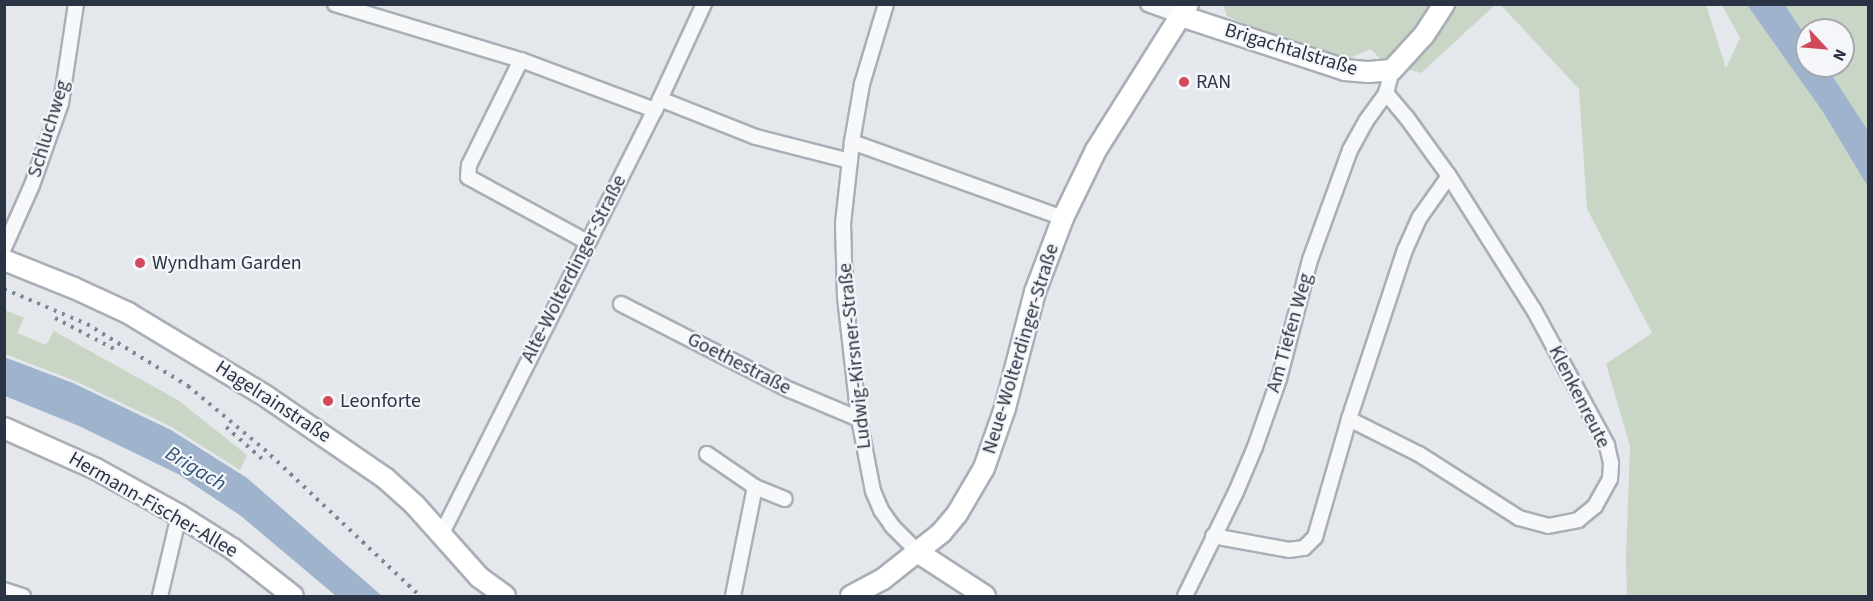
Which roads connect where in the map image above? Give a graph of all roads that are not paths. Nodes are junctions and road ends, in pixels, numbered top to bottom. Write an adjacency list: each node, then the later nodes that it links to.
1 (76, 4): 17 (street, Schluchweg)
2 (335, 4): 8 (street)
3 (704, 4): 11 (street, Alte-Wolterdinger-Straße)
4 (886, 4): 12 (street, Ludwig-Kirsner-Straße)
5 (1148, 4): 7 (street)
6 (1444, 4): 9 (main road)
7 (1184, 10): 9 (main road, Brigachtalstraße); 15 (main road, Neue-Wolterdinger-Straße)
8 (522, 60): 11 (street); 16 (street)
9 (1392, 70): 10 (street, Am Tiefen Weg)
10 (1386, 93): 14 (street, Klenkenreute); 28 (street, Am Tiefen Weg)
11 (657, 105): 13 (street); 16 (street, Alte-Wolterdinger-Straße)
12 (852, 142): 13 (street, Ludwig-Kirsner-Straße); 15 (street)
13 (850, 161): 20 (street, Ludwig-Kirsner-Straße)
14 (1449, 176): 21 (street); 21 (street, Klenkenreute)
15 (1063, 218): 29 (main road, Neue-Wolterdinger-Straße)
16 (587, 242): 27 (street, Alte-Wolterdinger-Straße)
17 (4, 248)
18 (4, 260): 27 (main road, Hagelrainstraße)
19 (621, 304): 20 (street, Goethestraße)
20 (859, 419): 29 (street, Ludwig-Kirsner-Straße)
21 (1349, 419): 28 (street)
22 (4, 428): 26 (main road, Hermann-Fischer-Allee)
23 (707, 454): 24 (street)
24 (755, 487): 25 (street); 35 (street)
25 (785, 500)
26 (179, 515): 32 (street); 33 (main road, Hermann-Fischer-Allee)
27 (442, 533): 34 (main road, Hagelrainstraße)
28 (1213, 536): 38 (street, Am Tiefen Weg)
29 (919, 553): 36 (main road, Neue-Wolterdinger-Straße); 37 (main road)
30 (4, 591): 31 (street)
31 (22, 597)
32 (160, 597)
33 (293, 597)
34 (505, 597)
35 (733, 597)
36 (851, 597)
37 (985, 597)
38 (1185, 597)

